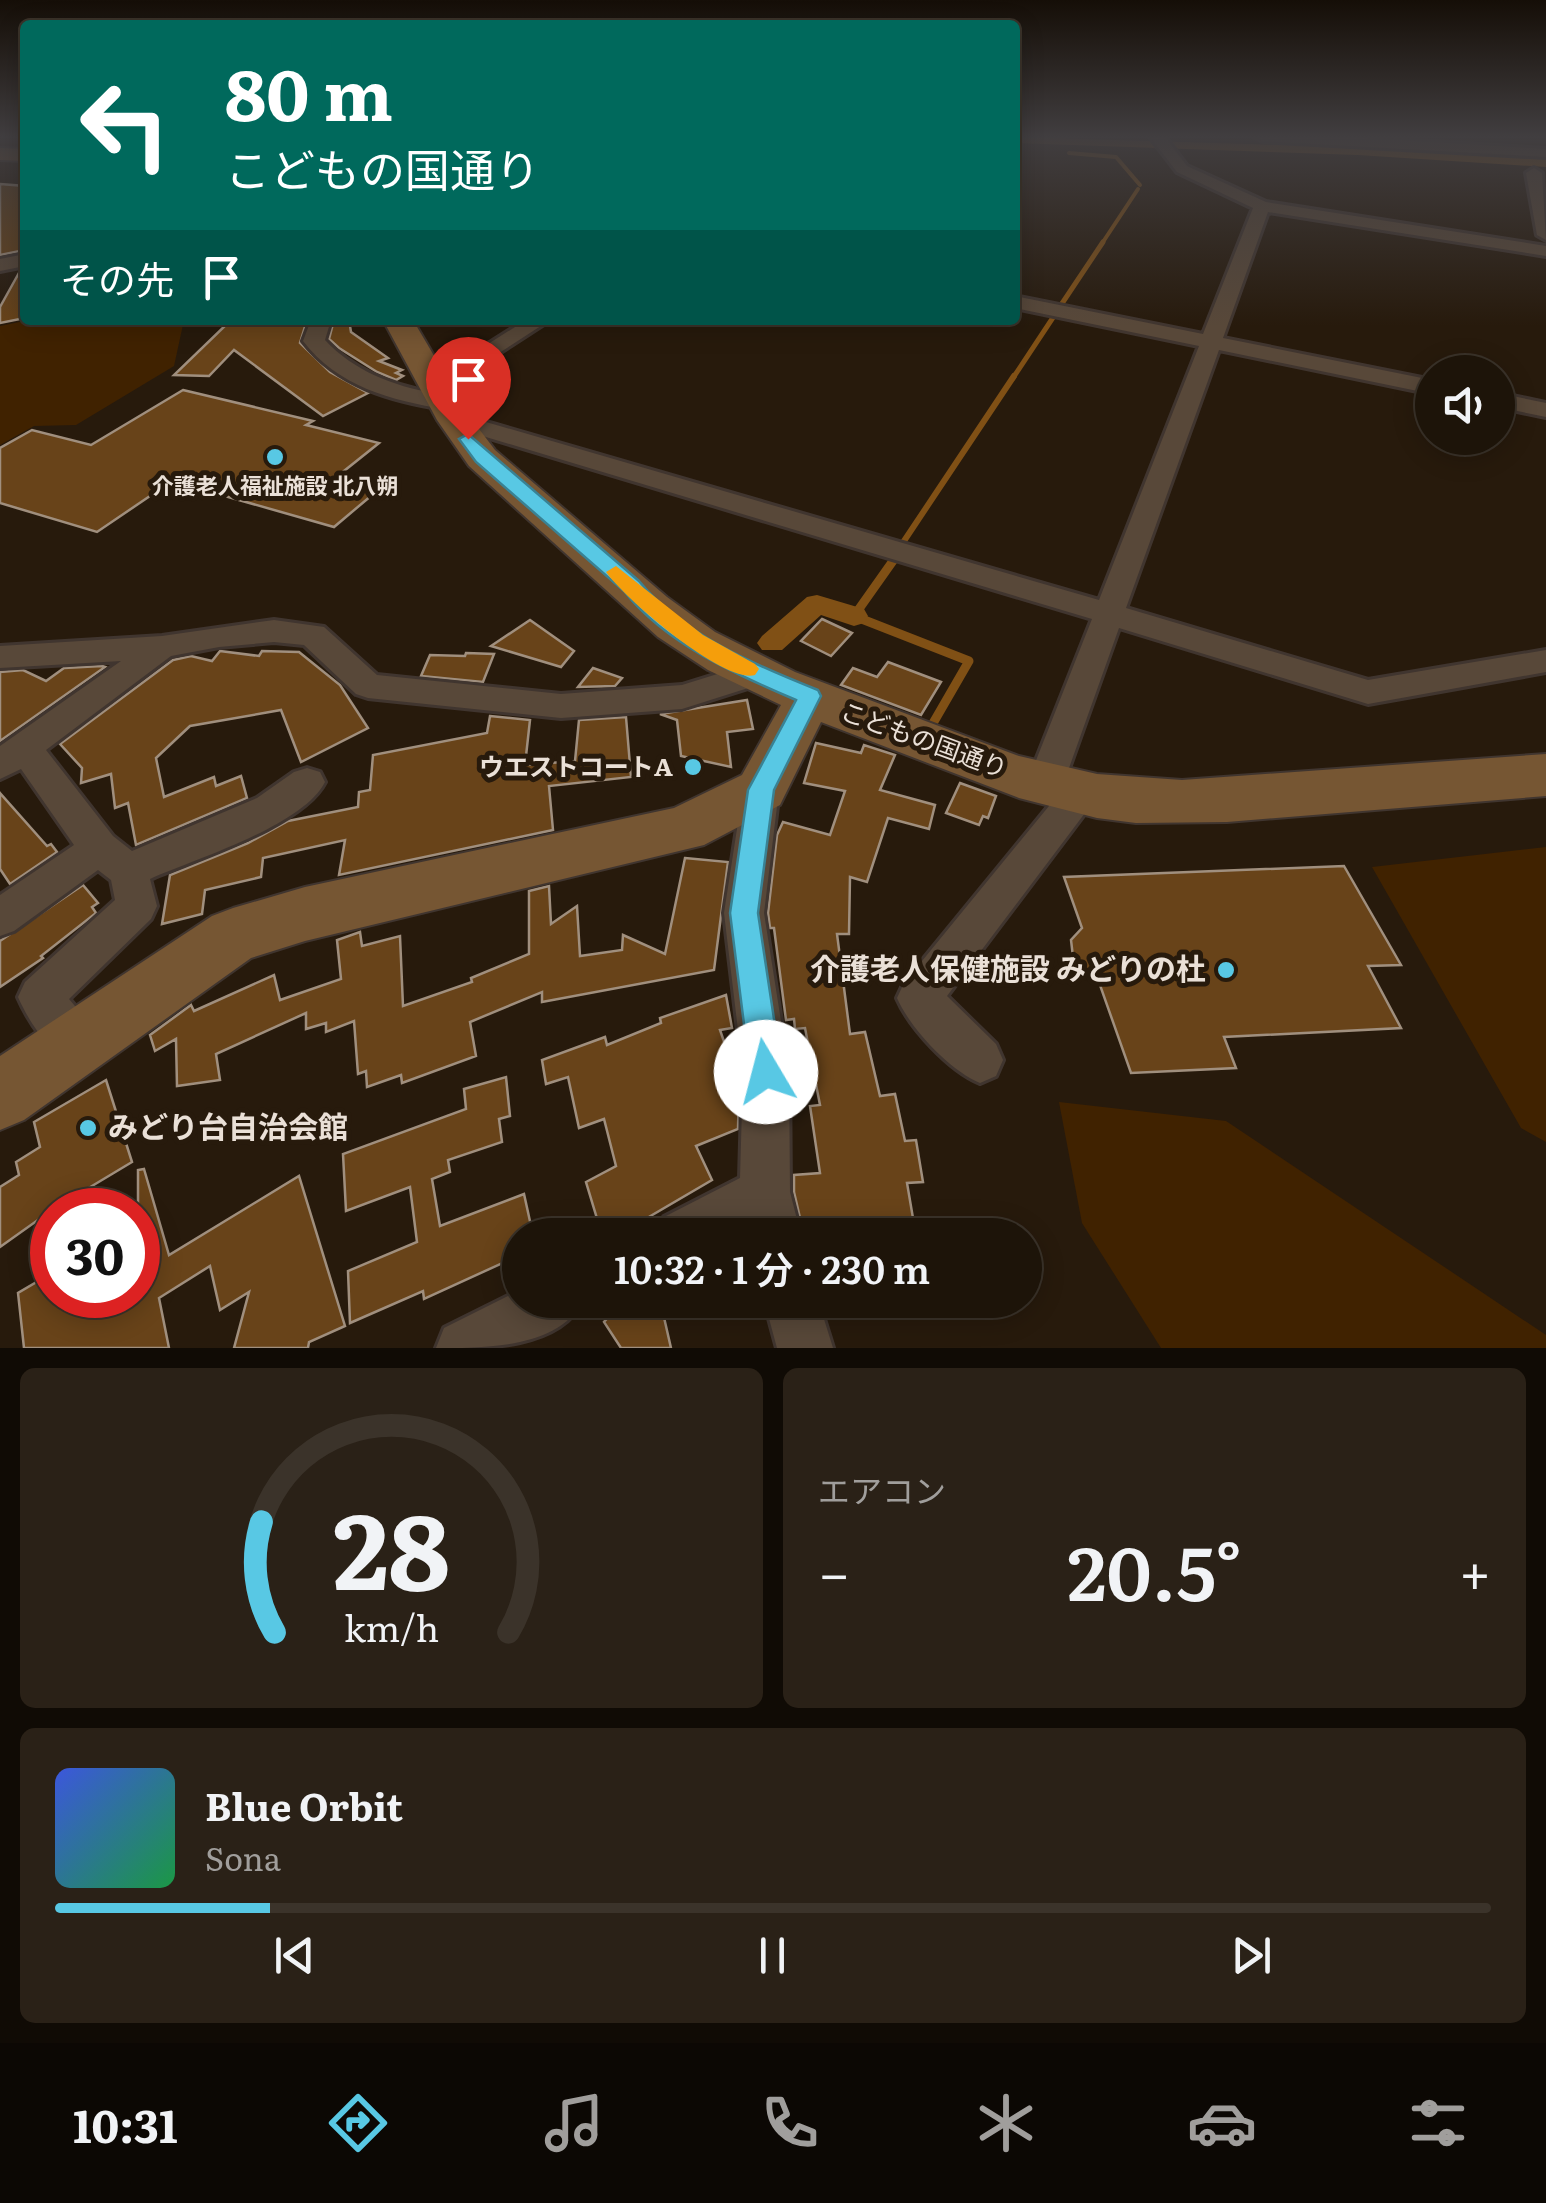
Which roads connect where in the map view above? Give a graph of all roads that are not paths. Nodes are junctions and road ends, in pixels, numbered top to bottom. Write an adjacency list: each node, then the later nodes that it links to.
1 (1249, 200): 3 (street)
2 (1539, 200): 4 (street)
3 (1262, 206): 5 (street); 10 (street)
4 (1546, 235)
5 (1546, 251)
6 (1020, 303): 10 (street)
7 (319, 325): 12 (street)
8 (401, 325): 12 (main road, こどもの国通り)
9 (534, 325): 12 (street)
10 (1212, 342): 11 (street); 15 (street)
11 (1415, 384)
12 (445, 403): 15 (street); 19 (main road, こどもの国通り)
13 (1515, 404): 14 (street)
14 (1546, 410)
15 (1108, 614): 18 (street); 24 (street)
16 (162, 647): 17 (street); 19 (street); 21 (street)
17 (0, 657)
18 (1546, 661)
19 (756, 674): 20 (main road, こどもの国通り)
20 (810, 696): 24 (main road, こどもの国通り); 25 (main road)
21 (13, 756): 26 (street)
22 (1546, 776): 24 (main road, こどもの国通り)
23 (308, 782): 26 (street)
24 (1057, 786): 29 (street)
25 (761, 790): 28 (main road); 31 (street)
26 (114, 860): 27 (street); 28 (street)
27 (0, 918)
28 (75, 1041): 30 (main road)
29 (980, 1060)
30 (0, 1096)
31 (770, 1214)
32 (522, 1318): 34 (street)
33 (796, 1318): 35 (street)
34 (464, 1348)
35 (805, 1348)

